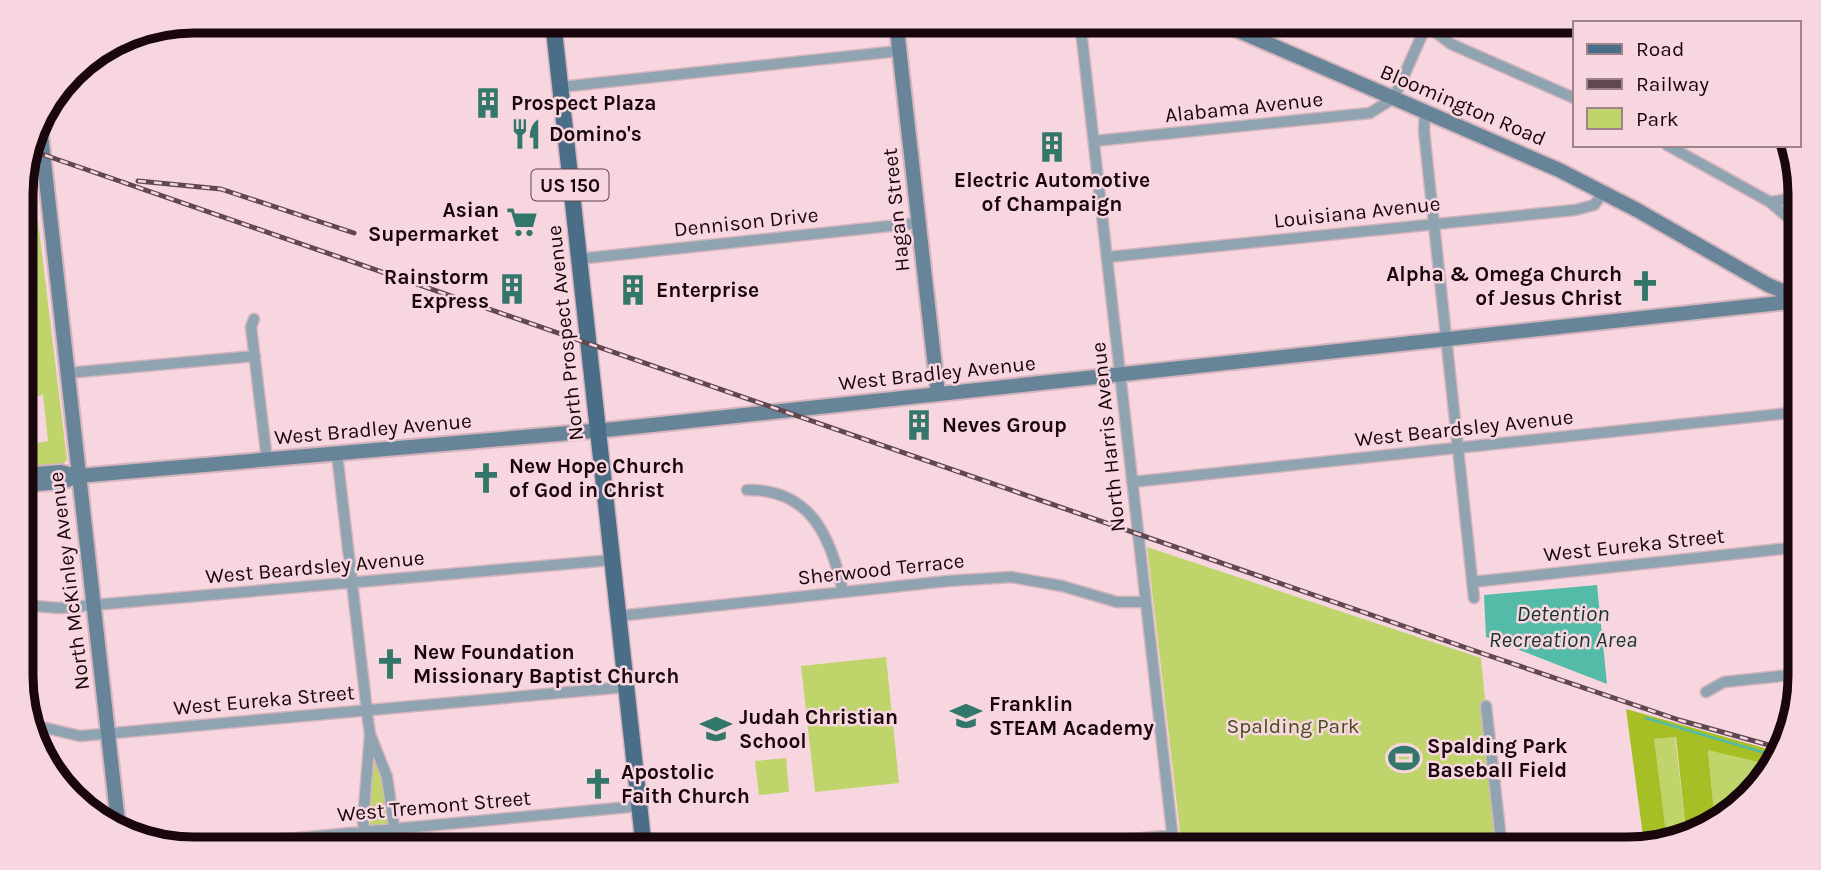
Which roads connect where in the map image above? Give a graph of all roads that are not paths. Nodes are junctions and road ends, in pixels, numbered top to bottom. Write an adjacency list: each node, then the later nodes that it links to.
1 (1081, 33): 12 (street, North Harris Avenue)
2 (1244, 33): 9 (main road, Bloomington Road)
3 (1420, 33): 9 (street)
4 (1436, 33): 10 (street)
5 (554, 34): 8 (main road, North Prospect Avenue / US 150)
6 (897, 34): 7 (main road, Hagan Street)
7 (899, 51): 8 (street); 19 (main road, Hagan Street)
8 (560, 88): 22 (main road, North Prospect Avenue / US 150)
9 (1394, 98): 11 (main road, Bloomington Road); 12 (street, Alabama Avenue)
10 (1573, 98)
11 (1425, 111): 15 (main road, Bloomington Road); 20 (street)
12 (1094, 141): 21 (street, North Harris Avenue)
13 (42, 142): 28 (main road, North McKinley Avenue)
14 (1674, 147): 17 (street)
15 (1604, 192): 20 (street, Louisiana Avenue); 23 (main road, Bloomington Road)
16 (1788, 198): 17 (street)
17 (1770, 202): 18 (street)
18 (1788, 218)
19 (918, 223): 22 (street, Dennison Drive); 30 (main road, Hagan Street)
20 (1435, 224): 21 (street, Louisiana Avenue); 26 (street)
21 (1108, 257): 29 (street, North Harris Avenue)
22 (578, 259): 32 (main road, North Prospect Avenue / US 150)
23 (1788, 295)
24 (1788, 301): 26 (main road, West Bradley Avenue)
25 (254, 319): 27 (street)
26 (1446, 340): 29 (main road, West Bradley Avenue); 33 (street)
27 (255, 356): 28 (street); 35 (street)
28 (68, 373): 37 (main road, North McKinley Avenue)
29 (1120, 374): 30 (main road, West Bradley Avenue); 38 (street, North Harris Avenue)
30 (938, 394): 32 (main road, West Bradley Avenue)
31 (1788, 413): 33 (street, West Beardsley Avenue)
32 (597, 431): 34 (main road, West Bradley Avenue); 42 (main road, North Prospect Avenue / US 150)
33 (1458, 447): 38 (street, West Beardsley Avenue); 43 (street)
34 (337, 454): 35 (main road, West Bradley Avenue); 44 (street)
35 (267, 460): 37 (main road, West Bradley Avenue)
36 (33, 474): 37 (main road, West Bradley Avenue)
37 (78, 476): 39 (main road, West Bradley Avenue); 48 (main road, North McKinley Avenue)
38 (1132, 482): 47 (street, North Harris Avenue)
39 (33, 484)
40 (747, 490): 45 (street)
41 (1788, 548): 43 (street, West Eureka Street)
42 (611, 560): 44 (street, West Beardsley Avenue); 50 (main road, North Prospect Avenue / US 150)
43 (1472, 582): 46 (street)
44 (351, 583): 48 (street, West Beardsley Avenue); 55 (street)
45 (843, 592): 47 (street, Sherwood Terrace); 50 (street, Sherwood Terrace)
46 (1474, 598)
47 (1145, 602): 63 (street, North Harris Avenue)
48 (92, 605): 49 (street, West Beardsley Avenue); 57 (main road, North McKinley Avenue)
49 (33, 606)
50 (618, 616): 52 (main road, North Prospect Avenue / US 150)
51 (1788, 675): 53 (street)
52 (626, 687): 55 (street, West Eureka Street); 59 (main road, North Prospect Avenue / US 150)
53 (1706, 692)
54 (1486, 706): 65 (street)
55 (366, 710): 57 (street, West Eureka Street); 58 (street)
56 (42, 728): 57 (street, West Eureka Street)
57 (108, 734): 60 (main road, North McKinley Avenue)
58 (370, 734): 61 (street); 62 (street)
59 (639, 806): 61 (street, West Tremont Street); 69 (main road, North Prospect Avenue / US 150)
60 (117, 817)
61 (395, 829): 62 (street, West Tremont Street); 68 (street)
62 (365, 832): 66 (street, West Tremont Street); 67 (street)
63 (1173, 835): 64 (street)
64 (1160, 836)
65 (1501, 836)
66 (311, 837)
67 (365, 837)
68 (396, 837)
69 (643, 837)

